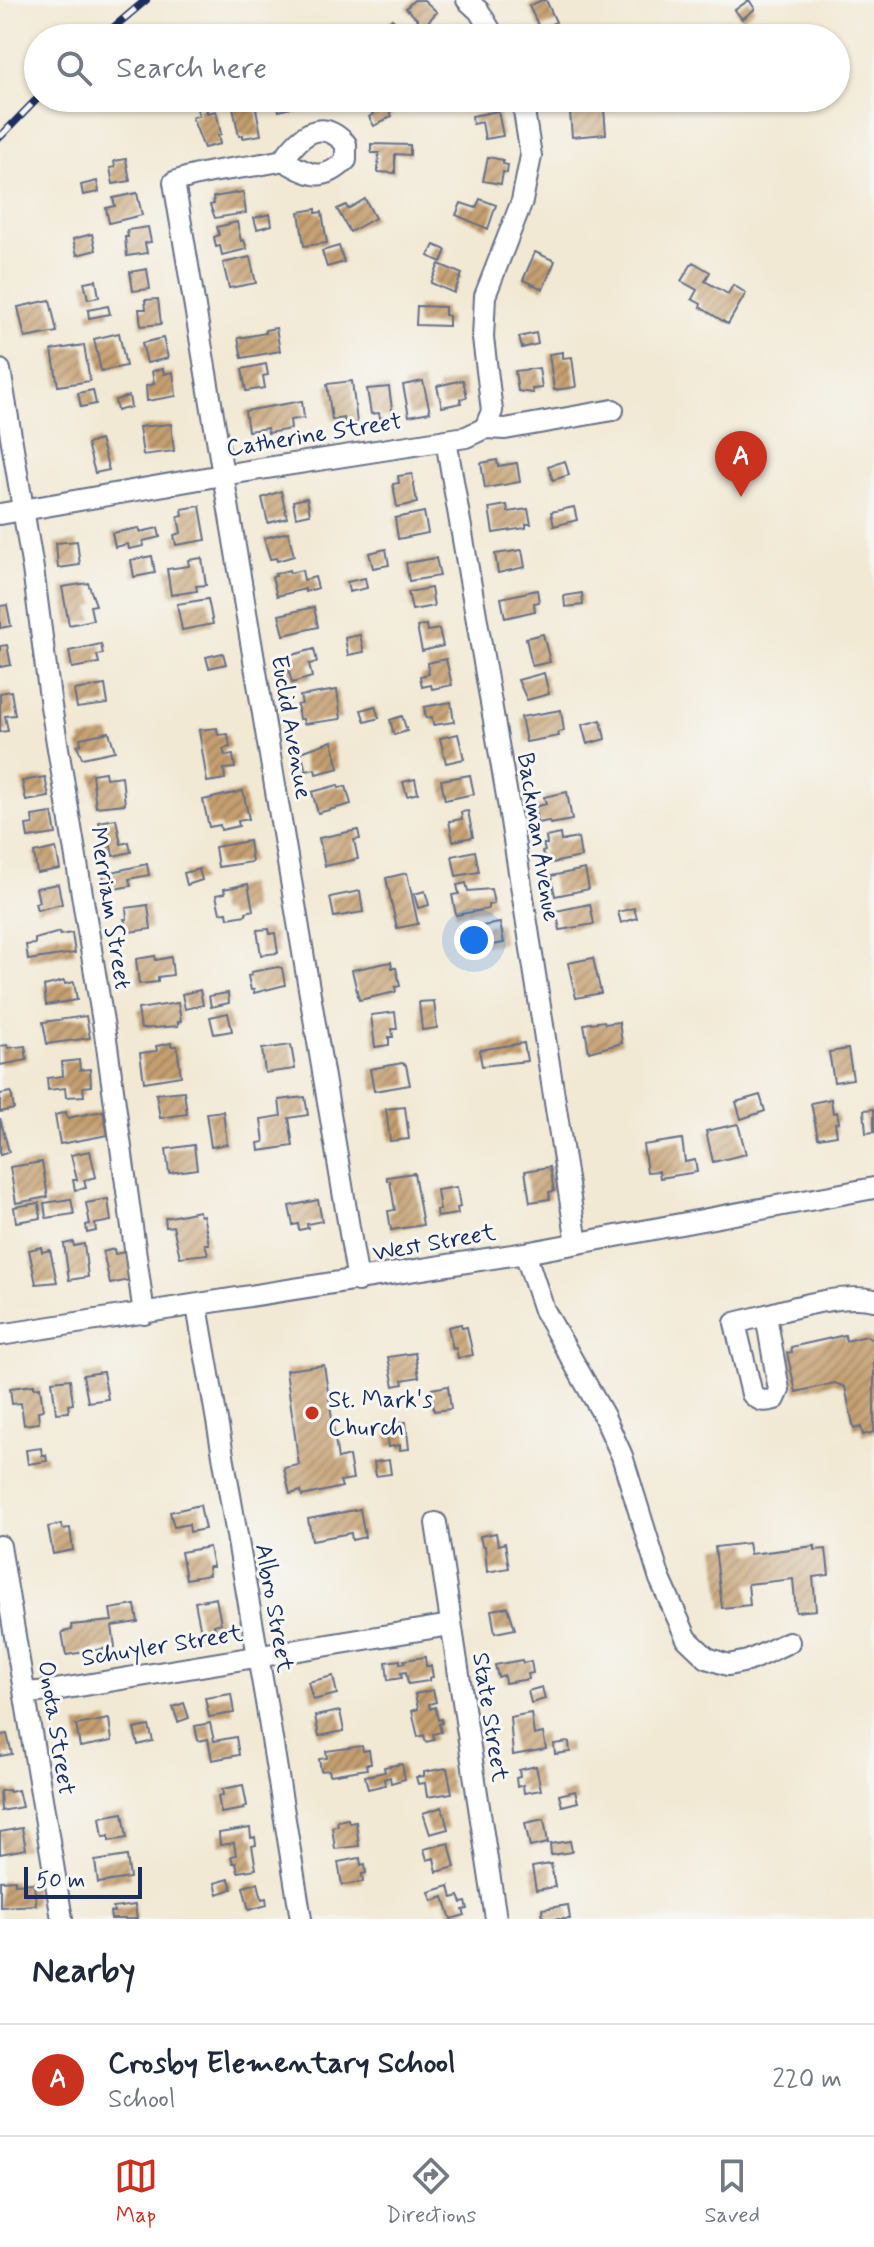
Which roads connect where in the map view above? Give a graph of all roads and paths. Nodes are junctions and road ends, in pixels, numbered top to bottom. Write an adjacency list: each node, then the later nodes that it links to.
1 (472, 1): 2 (street)
2 (487, 24)
3 (524, 112): 7 (street)
4 (283, 160): 9 (street, Euclid Avenue)
5 (0, 370): 10 (street, Merriam Street)
6 (613, 410): 7 (street, Catherine Street)
7 (485, 428): 8 (street, Catherine Street)
8 (446, 440): 9 (street, Catherine Street); 13 (street, Backman Avenue)
9 (222, 475): 10 (street, Catherine Street); 15 (street, Euclid Avenue)
10 (22, 511): 11 (street, Catherine Street); 18 (street, Merriam Street)
11 (0, 514)
12 (874, 1188): 13 (street, West Street)
13 (577, 1243): 14 (street, West Street)
14 (525, 1253): 15 (street, West Street); 24 (street)
15 (358, 1281): 17 (street, West Street)
16 (874, 1300): 19 (street)
17 (197, 1306): 18 (street, West Street); 25 (street, Albro Street)
18 (144, 1314): 20 (street, West Street)
19 (766, 1315)
20 (0, 1335)
21 (436, 1523): 23 (street, State Street)
22 (0, 1546): 26 (street, Onota Street)
23 (450, 1625): 25 (street, Schuyler Street); 29 (street, State Street)
24 (789, 1642)
25 (258, 1656): 26 (street, Schuyler Street); 28 (street, Albro Street)
26 (26, 1693): 27 (street, Onota Street)
27 (62, 1919)
28 (301, 1919)
29 (496, 1919)

